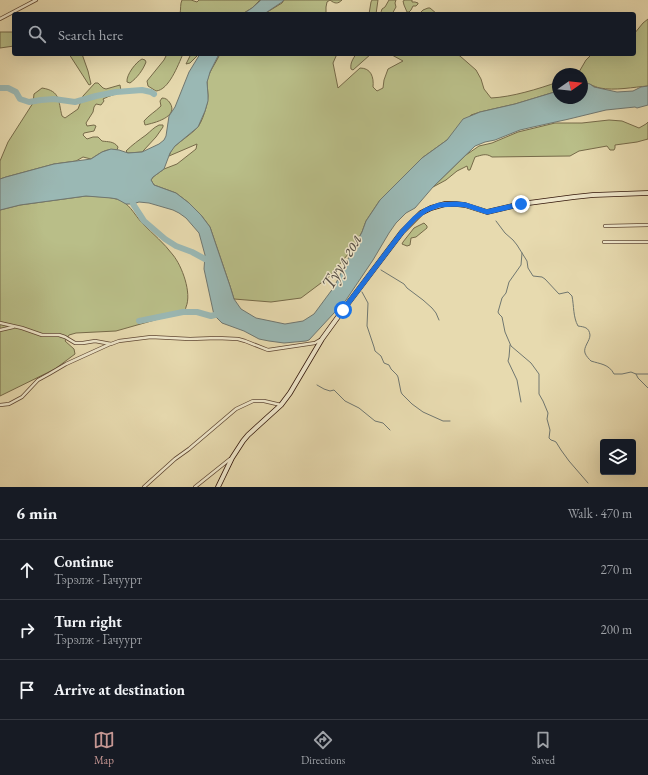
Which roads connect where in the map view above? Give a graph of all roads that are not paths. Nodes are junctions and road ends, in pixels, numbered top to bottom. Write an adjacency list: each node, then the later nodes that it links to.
1 (36, 0): 2 (street)
2 (13, 12)
3 (12, 13): 4 (street)
4 (0, 19)
5 (648, 193): 13 (main road)
6 (648, 225): 7 (street)
7 (605, 226)
8 (604, 242): 9 (street)
9 (648, 242)
10 (0, 324): 11 (street)
11 (16, 327): 12 (street); 14 (street)
12 (0, 330)
13 (322, 339): 14 (street); 16 (main road)
14 (111, 344): 15 (street)
15 (0, 405)
16 (281, 405): 17 (main road); 18 (street)
17 (232, 458): 19 (street); 20 (main road)
18 (144, 487)
19 (195, 487)
20 (218, 487)

